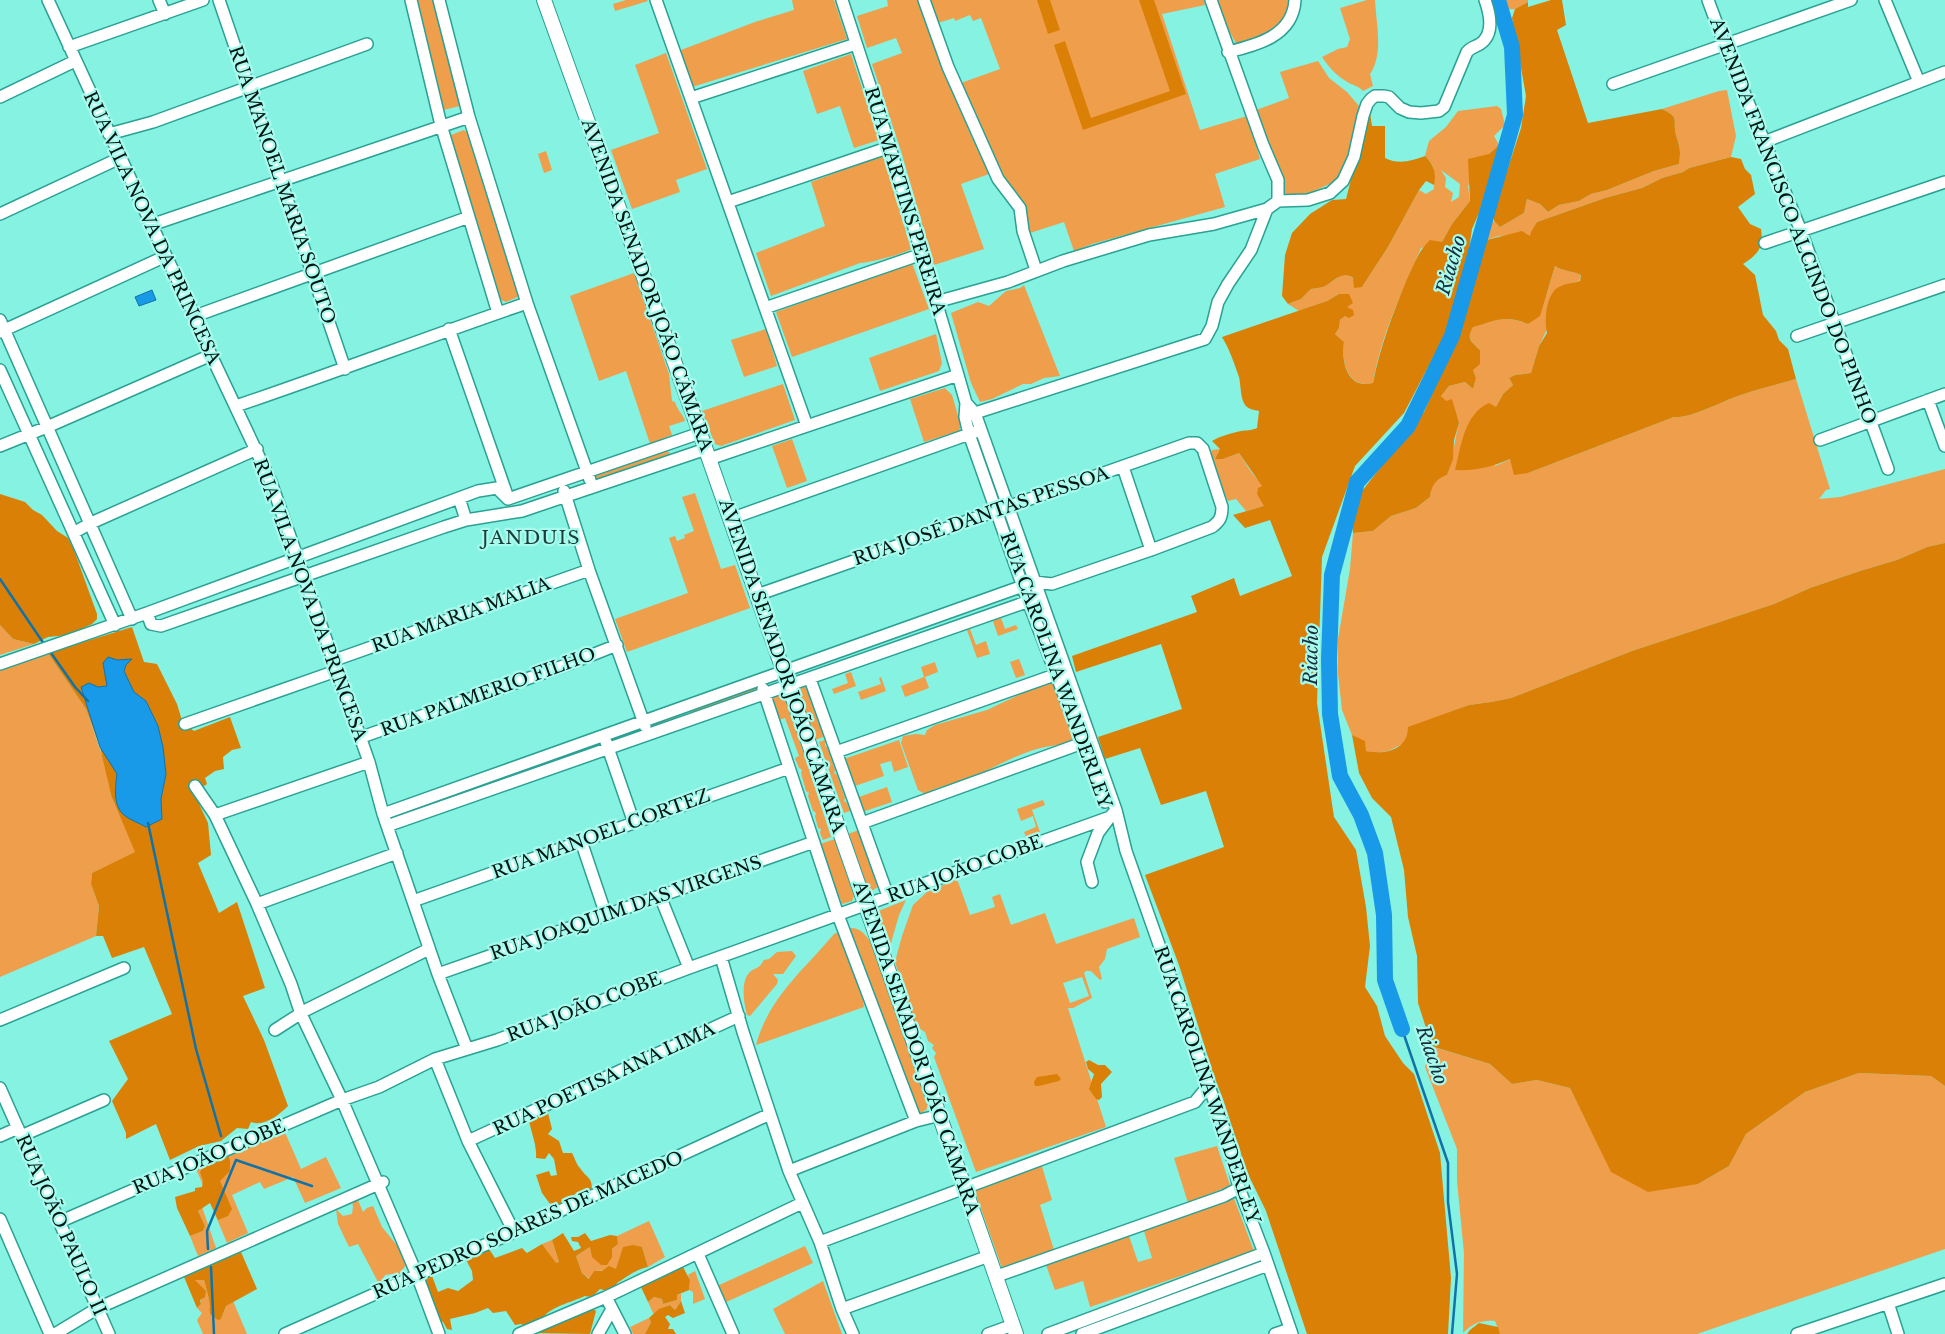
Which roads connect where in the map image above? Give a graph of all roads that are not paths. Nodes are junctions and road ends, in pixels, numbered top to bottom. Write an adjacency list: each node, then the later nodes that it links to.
1 (48, 0): 21 (street, RUA VILA NOVA DA PRINCESA)
2 (159, 0): 17 (street)
3 (203, 0): 17 (street)
4 (219, 0): 27 (street, RUA MANOEL MARIA SOUTO)
5 (410, 0): 31 (street)
6 (439, 0): 30 (street)
7 (544, 0): 72 (main road, AVENIDA SENADOR JOÃO CÂMARA)
8 (842, 0): 19 (street, RUA MARTINS PEREIRA)
9 (924, 0): 48 (street)
10 (1211, 0): 22 (street)
11 (1295, 0): 22 (street)
12 (1485, 0): 38 (street)
13 (1708, 0): 20 (street, AVENIDA FRANCISCO ALCINDO DO PINHO)
14 (1851, 0): 20 (street)
15 (1885, 0): 25 (street)
16 (660, 1): 29 (street)
17 (165, 14): 21 (street)
18 (367, 44): 27 (street)
19 (856, 44): 29 (street); 34 (street, RUA MARTINS PEREIRA)
20 (1725, 46): 26 (street); 33 (street, AVENIDA FRANCISCO ALCINDO DO PINHO)
21 (68, 47): 23 (street, RUA VILA NOVA DA PRINCESA)
22 (1228, 52): 38 (street)
23 (75, 61): 28 (street); 32 (street, RUA VILA NOVA DA PRINCESA)
24 (1945, 72): 25 (street)
25 (1919, 82): 33 (street)
26 (1613, 84)
27 (248, 88): 32 (street); 36 (street, RUA MANOEL MARIA SOUTO)
28 (0, 97)
29 (691, 98): 39 (street)
30 (469, 116): 31 (street); 52 (street)
31 (440, 125): 36 (street); 42 (street)
32 (109, 134): 35 (street, RUA VILA NOVA DA PRINCESA)
33 (1764, 142): 44 (street, AVENIDA FRANCISCO ALCINDO DO PINHO)
34 (890, 147): 39 (street); 46 (street, RUA MARTINS PEREIRA)
35 (120, 158): 41 (street); 43 (street, RUA VILA NOVA DA PRINCESA)
36 (280, 180): 43 (street); 49 (street, RUA MANOEL MARIA SOUTO)
37 (1945, 182): 44 (street)
38 (1278, 201): 40 (street)
39 (728, 202): 53 (street)
40 (1266, 209): 48 (street); 67 (street)
41 (0, 214)
42 (469, 217): 49 (street); 54 (street)
43 (151, 225): 47 (street, RUA VILA NOVA DA PRINCESA)
44 (1801, 231): 45 (street); 56 (street, AVENIDA FRANCISCO ALCINDO DO PINHO)
45 (1765, 244)
46 (922, 254): 51 (street, RUA MARTINS PEREIRA); 53 (street)
47 (166, 256): 55 (street, RUA VILA NOVA DA PRINCESA); 57 (street)
48 (1036, 270): 51 (street)
49 (311, 273): 55 (street); 61 (street, RUA MANOEL MARIA SOUTO)
50 (1945, 285): 56 (street)
51 (936, 302): 63 (street, RUA MARTINS PEREIRA)
52 (527, 303): 54 (street); 84 (street)
53 (765, 308): 69 (street)
54 (498, 313): 58 (street)
55 (195, 316): 60 (street, RUA VILA NOVA DA PRINCESA)
56 (1835, 324): 59 (street); 68 (street, AVENIDA FRANCISCO ALCINDO DO PINHO)
57 (1, 327): 70 (street)
58 (449, 329): 61 (street); 89 (street)
59 (1797, 336)
60 (211, 355): 66 (street, RUA VILA NOVA DA PRINCESA); 70 (street)
61 (345, 369): 66 (street)
62 (0, 370): 73 (street)
63 (958, 375): 67 (street, RUA MARTINS PEREIRA); 69 (street)
64 (1945, 394): 65 (street)
65 (1928, 400): 68 (street); 78 (street)
66 (236, 406): 79 (street, RUA VILA NOVA DA PRINCESA)
67 (970, 415): 71 (street, RUA CAROLINA WANDERLEY); 74 (street, RUA CAROLINA WANDERLEY)
68 (1870, 422): 75 (street); 83 (street, AVENIDA FRANCISCO ALCINDO DO PINHO)
69 (807, 426): 80 (street)
70 (47, 427): 73 (street); 94 (street)
71 (981, 430): 74 (street); 90 (street, RUA CAROLINA WANDERLEY)
72 (700, 433): 76 (street); 80 (main road, AVENIDA SENADOR JOÃO CÂMARA)
73 (30, 434): 77 (street); 95 (street)
74 (969, 434): 91 (street, RUA CAROLINA WANDERLEY); 92 (street)
75 (1820, 440)
76 (670, 444): 81 (street); 84 (street)
77 (0, 446)
78 (1945, 446)
79 (256, 449): 94 (street); 97 (street, RUA VILA NOVA DA PRINCESA)
80 (708, 454): 81 (street); 92 (main road, AVENIDA SENADOR JOÃO CÂMARA)
81 (676, 460): 86 (street)
82 (1123, 467): 90 (street, RUA JOSÉ DANTAS PESSOA); 96 (street); 96 (street, RUA JOSÉ DANTAS PESSOA)
83 (1888, 469)
84 (588, 473): 85 (street); 86 (street)
85 (561, 482): 87 (street); 89 (street)
86 (593, 488): 87 (street)
87 (566, 497): 93 (street); 98 (street)
88 (459, 498): 89 (street); 93 (street); 97 (street)
89 (508, 499)
90 (1008, 506): 91 (street, RUA JOSÉ DANTAS PESSOA); 100 (street, RUA CAROLINA WANDERLEY)
91 (996, 510): 102 (street, RUA CAROLINA WANDERLEY); 103 (street, RUA JOSÉ DANTAS PESSOA)
92 (730, 519): 103 (main road, AVENIDA SENADOR JOÃO CÂMARA)
93 (466, 520): 99 (street)
94 (91, 523): 95 (street); 107 (street)
95 (75, 532): 108 (street)
96 (1151, 550): 101 (street)
97 (298, 556): 99 (street, RUA VILA NOVA DA PRINCESA); 106 (street)
98 (589, 570): 109 (street); 112 (street, RUA MARIA MALIA)
99 (304, 575): 106 (street); 112 (street, RUA VILA NOVA DA PRINCESA)
100 (1035, 582): 101 (street); 102 (street); 104 (street, RUA CAROLINA WANDERLEY)
101 (1052, 584): 104 (street)
102 (1022, 586): 105 (street, RUA CAROLINA WANDERLEY); 110 (street)
103 (757, 595): 113 (main road, AVENIDA SENADOR JOÃO CÂMARA)
104 (1040, 598): 105 (street); 114 (street, RUA CAROLINA WANDERLEY)
105 (1028, 601): 114 (street, RUA CAROLINA WANDERLEY); 115 (street)
106 (147, 613): 107 (street)
107 (132, 618): 108 (street)
108 (115, 625): 111 (street)
109 (616, 645): 121 (street); 126 (street, RUA PALMERIO FILHO)
110 (817, 659): 113 (street); 115 (street)
111 (0, 664)
112 (334, 666): 123 (street, RUA MARIA MALIA); 126 (street, RUA VILA NOVA DA PRINCESA)
113 (783, 671): 117 (street); 118 (main road, AVENIDA SENADOR JOÃO CÂMARA)
114 (1062, 672): 127 (street, RUA CAROLINA WANDERLEY); 129 (street)
115 (823, 674): 116 (street)
116 (810, 679): 118 (street); 129 (street, AVENIDA SENADOR JOÃO CÂMARA)
117 (760, 680): 119 (street, AVENIDA SENADOR JOÃO CÂMARA); 120 (street)
118 (789, 686): 119 (street); 149 (main road, AVENIDA SENADOR JOÃO CÂMARA)
119 (765, 695): 122 (street); 132 (street, AVENIDA SENADOR JOÃO CÂMARA)
120 (684, 706): 121 (street); 122 (street)
121 (643, 721): 124 (street); 125 (street)
122 (688, 721): 125 (street)
123 (185, 724)
124 (604, 734): 128 (street); 131 (street)
125 (648, 735): 128 (street)
126 (359, 738): 130 (street, RUA VILA NOVA DA PRINCESA)
127 (1087, 742): 136 (street, RUA CAROLINA WANDERLEY); 139 (street)
128 (609, 749): 133 (street); 138 (street)
129 (836, 752): 139 (street, AVENIDA SENADOR JOÃO CÂMARA)
130 (368, 762): 135 (street, RUA VILA NOVA DA PRINCESA); 137 (street)
131 (516, 765): 133 (street); 135 (street)
132 (789, 768): 138 (street, RUA MANOEL CORTEZ); 142 (street, AVENIDA SENADOR JOÃO CÂMARA)
133 (521, 779): 140 (street)
134 (196, 786): 137 (street)
135 (383, 814): 140 (street, RUA VILA NOVA DA PRINCESA)
136 (1113, 814): 144 (street); 146 (street, RUA JOÃO COBE); 163 (street, RUA CAROLINA WANDERLEY)
137 (214, 815): 148 (street)
138 (634, 823): 141 (street, RUA MANOEL CORTEZ)
139 (862, 823): 146 (street, AVENIDA SENADOR JOÃO CÂMARA)
140 (387, 826): 143 (street, RUA VILA NOVA DA PRINCESA)
141 (581, 841): 147 (street, RUA MANOEL CORTEZ); 150 (street)
142 (814, 842): 145 (street, RUA JOAQUIM DAS VIRGENS); 151 (street, AVENIDA SENADOR JOÃO CÂMARA)
143 (397, 853): 147 (street, RUA VILA NOVA DA PRINCESA); 148 (street)
144 (1092, 882)
145 (660, 896): 150 (street, RUA JOAQUIM DAS VIRGENS); 155 (street)
146 (888, 896): 149 (street, RUA JOÃO COBE)
147 (413, 901): 152 (street, RUA VILA NOVA DA PRINCESA)
148 (257, 904): 157 (street)
149 (865, 905): 151 (street, RUA JOÃO COBE); 168 (main road, AVENIDA SENADOR JOÃO CÂMARA)
150 (606, 915): 156 (street, RUA JOAQUIM DAS VIRGENS)
151 (838, 915): 153 (street, RUA JOÃO COBE); 169 (street, AVENIDA SENADOR JOÃO CÂMARA)
152 (430, 949): 156 (street, RUA VILA NOVA DA PRINCESA); 157 (street)
153 (721, 957): 155 (street, RUA JOÃO COBE); 158 (street)
154 (124, 968): 159 (street)
155 (688, 968): 161 (street, RUA JOÃO COBE)
156 (438, 974): 161 (street, RUA VILA NOVA DA PRINCESA)
157 (304, 1012): 160 (street); 165 (street)
158 (739, 1016): 167 (street); 172 (street, RUA POETISA ANA LIMA)
159 (0, 1020)
160 (275, 1030)
161 (467, 1049): 162 (street, RUA JOÃO COBE)
162 (435, 1059): 165 (street, RUA JOÃO COBE); 172 (street)
163 (1208, 1086): 175 (street); 176 (street, RUA CAROLINA WANDERLEY)
164 (0, 1088): 170 (street, RUA JOÃO PAULO II)
165 (344, 1099): 174 (street); 179 (street, RUA JOÃO COBE)
166 (104, 1100): 170 (street)
167 (770, 1114): 173 (street); 180 (street, RUA PEDRO SOARES DE MACEDO)
168 (940, 1115): 169 (street); 175 (main road, AVENIDA SENADOR JOÃO CÂMARA)
169 (916, 1121): 173 (street)
170 (19, 1132): 171 (street); 179 (street, RUA JOÃO PAULO II)
171 (0, 1136)
172 (468, 1141): 180 (street)
173 (790, 1171): 177 (street)
174 (380, 1183): 186 (street); 191 (street)
175 (965, 1187): 181 (street); 184 (main road, AVENIDA SENADOR JOÃO CÂMARA)
176 (1239, 1188): 182 (street, RUA CAROLINA WANDERLEY); 187 (street)
177 (802, 1203): 181 (street); 183 (street)
178 (0, 1219): 197 (street)
179 (59, 1222): 191 (street, RUA JOÃO PAULO II)
180 (514, 1232): 186 (street, RUA PEDRO SOARES DE MACEDO)
181 (820, 1242): 193 (street)
182 (1264, 1253): 185 (street, RUA CAROLINA WANDERLEY); 209 (street)
183 (698, 1254): 189 (street); 206 (street)
184 (989, 1256): 187 (main road, AVENIDA SENADOR JOÃO CÂMARA); 193 (street)
185 (1268, 1266): 196 (street, RUA CAROLINA WANDERLEY); 210 (street)
186 (420, 1274): 200 (street, RUA PEDRO SOARES DE MACEDO); 201 (street); 202 (street)
187 (997, 1276): 194 (main road, AVENIDA SENADOR JOÃO CÂMARA)
188 (1945, 1284): 190 (street)
189 (606, 1297): 192 (street); 203 (street)
190 (1888, 1303): 195 (street); 213 (street)
191 (98, 1308): 198 (street); 199 (street, RUA JOÃO PAULO II)
192 (612, 1309): 204 (street); 205 (street)
193 (842, 1309): 207 (street)
194 (1014, 1330): 208 (street)
195 (1820, 1330): 212 (street)
196 (1291, 1331): 211 (street)
197 (50, 1334)
198 (55, 1334)
199 (109, 1334)
200 (284, 1334)
201 (440, 1334)
202 (446, 1334)
203 (519, 1334)
204 (598, 1334)
205 (625, 1334)
206 (733, 1334)
207 (853, 1334)
208 (988, 1334)
209 (1048, 1334)
210 (1082, 1334)
211 (1276, 1334)
212 (1797, 1334)
213 (1898, 1334)

